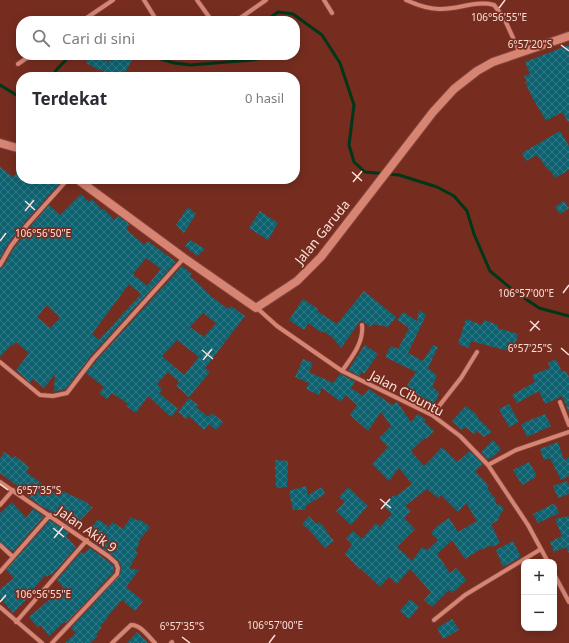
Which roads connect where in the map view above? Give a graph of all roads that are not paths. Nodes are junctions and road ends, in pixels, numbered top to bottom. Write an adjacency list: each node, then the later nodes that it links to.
1 (113, 0): 8 (street)
2 (144, 0): 9 (street)
3 (197, 0): 10 (street)
4 (324, 0): 7 (street)
5 (406, 0): 13 (street)
6 (264, 1): 11 (street)
7 (332, 13)
8 (89, 16)
9 (154, 16)
10 (208, 16)
11 (243, 16)
12 (569, 36): 13 (street, Jalan Garuda)
13 (520, 53): 22 (street, Jalan Garuda)
14 (24, 60): 15 (street)
15 (18, 64)
16 (0, 143): 17 (street)
17 (16, 148)
18 (64, 184): 21 (street)
19 (84, 184): 20 (street)
20 (184, 258): 22 (street); 25 (street)
21 (0, 265)
22 (256, 308): 26 (street, Jalan Cibuntu)
23 (362, 325): 26 (street)
24 (477, 352): 28 (street)
25 (0, 362)
26 (342, 371): 28 (street, Jalan Cibuntu)
27 (560, 402): 29 (street)
28 (432, 415): 31 (street, Jalan Cibuntu)
29 (569, 425)
30 (569, 432): 31 (street)
31 (488, 465): 38 (street, Jalan Cibuntu)
32 (0, 482): 33 (street, Jalan Akik 9)
33 (13, 490): 34 (street); 35 (street, Jalan Akik 9)
34 (0, 505)
35 (50, 515): 36 (street, Jalan Akik 9); 39 (street)
36 (87, 540): 46 (street); 48 (street, Jalan Akik 9)
37 (0, 546): 39 (street)
38 (541, 549): 40 (street, Jalan Cibuntu); 45 (street)
39 (13, 557): 41 (street)
40 (546, 559)
41 (0, 572)
42 (557, 580): 43 (street)
43 (569, 602)
44 (0, 607): 46 (street)
45 (434, 620)
46 (16, 622): 47 (street)
47 (42, 643)
48 (52, 643)
49 (112, 643): 50 (street)
50 (155, 643)

